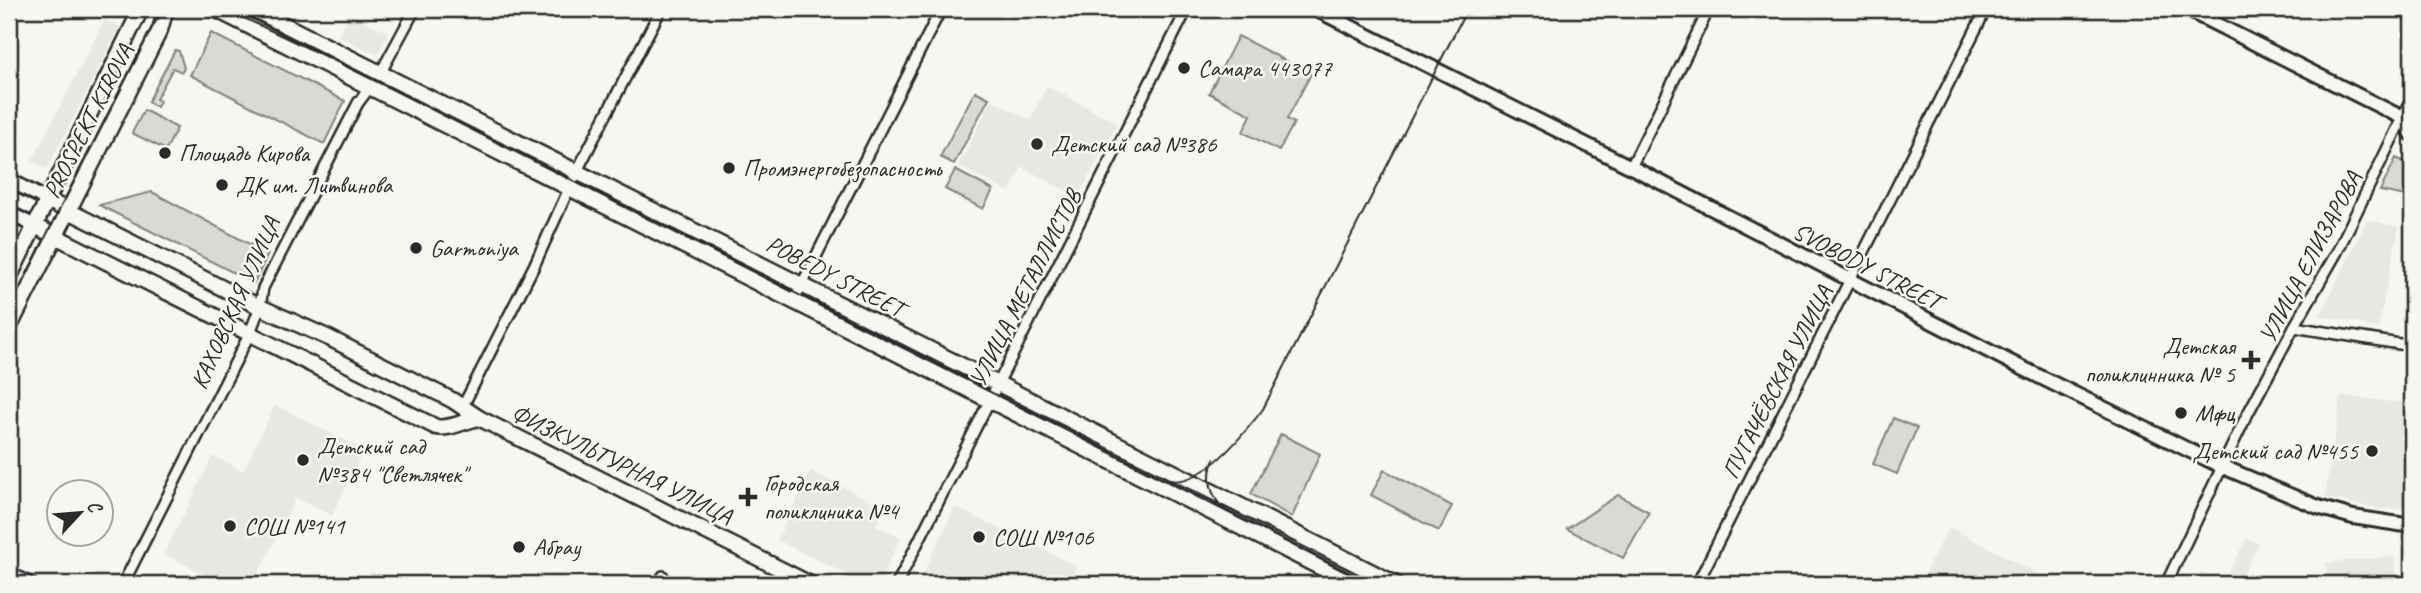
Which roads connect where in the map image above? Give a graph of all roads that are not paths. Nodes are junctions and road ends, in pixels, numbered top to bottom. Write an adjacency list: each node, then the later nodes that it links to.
1 (141, 9): 22 (main road, PROSPEKT KIROVA)
2 (166, 9): 23 (main road, PROSPEKT KIROVA)
3 (215, 9): 14 (main road, POBEDY STREET)
4 (253, 9): 13 (main road, POBEDY STREET)
5 (415, 9): 13 (street, КАХОВСКАЯ УЛИЦА)
6 (661, 9): 18 (street)
7 (941, 9): 29 (street)
8 (1187, 9): 36 (street, УЛИЦА МЕТАЛЛИСТОВ)
9 (1315, 9): 19 (street, SVOBODY STREET)
10 (1709, 9): 19 (street)
11 (1986, 9): 28 (street, ПУГАЧЁВСКАЯ УЛИЦА)
12 (2186, 9): 16 (street)
13 (381, 72): 14 (main road, КАХОВСКАЯ УЛИЦА); 18 (main road, POBEDY STREET)
14 (370, 87): 21 (main road, POBEDY STREET); 31 (street, КАХОВСКАЯ УЛИЦА)
15 (2412, 98): 16 (street, УЛИЦА ЕЛИЗАРОВА)
16 (2407, 117): 17 (street); 32 (street, УЛИЦА ЕЛИЗАРОВА)
17 (2412, 134)
18 (580, 165): 21 (street); 29 (main road, POBEDY STREET)
19 (1631, 167): 28 (street, SVOBODY STREET)
20 (9, 180): 22 (street, ФИЗКУЛЬТУРНАЯ УЛИЦА)
21 (569, 188): 30 (main road, POBEDY STREET); 38 (street)
22 (47, 200): 23 (main road, ФИЗКУЛЬТУРНАЯ УЛИЦА); 25 (main road, PROSPEKT KIROVA)
23 (67, 210): 26 (main road, PROSPEKT KIROVA); 31 (main road, ФИЗКУЛЬТУРНАЯ УЛИЦА)
24 (9, 213): 25 (street)
25 (35, 226): 26 (main road); 27 (main road, PROSPEKT KIROVA)
26 (56, 236): 33 (main road, PROSPEKT KIROVA); 34 (main road)
27 (9, 278)
28 (1849, 281): 41 (street, SVOBODY STREET); 50 (street, ПУГАЧЁВСКАЯ УЛИЦА)
29 (800, 284): 30 (street); 36 (main road, POBEDY STREET)
30 (793, 302): 37 (main road, POBEDY STREET)
31 (260, 307): 34 (street, КАХОВСКАЯ УЛИЦА); 38 (main road, ФИЗКУЛЬТУРНАЯ УЛИЦА)
32 (2294, 327): 35 (street); 41 (street, УЛИЦА ЕЛИЗАРОВА)
33 (9, 328)
34 (249, 335): 40 (main road); 45 (street, КАХОВСКАЯ УЛИЦА)
35 (2412, 346)
36 (998, 383): 37 (street, УЛИЦА МЕТАЛЛИСТОВ); 49 (main road, POBEDY STREET)
37 (990, 399): 47 (street, УЛИЦА МЕТАЛЛИСТОВ); 48 (main road, POBEDY STREET)
38 (458, 403): 39 (main road, ФИЗКУЛЬТУРНАЯ УЛИЦА); 40 (main road)
39 (479, 418): 40 (main road); 46 (main road, ФИЗКУЛЬТУРНАЯ УЛИЦА)
40 (454, 425)
41 (2223, 467): 42 (street, SVOBODY STREET); 51 (street, УЛИЦА ЕЛИЗАРОВА)
42 (2412, 526)
43 (9, 572): 44 (street)
44 (33, 584)
45 (123, 584)
46 (810, 584)
47 (897, 584)
48 (1353, 584)
49 (1396, 584)
50 (1697, 584)
51 (2165, 584)

